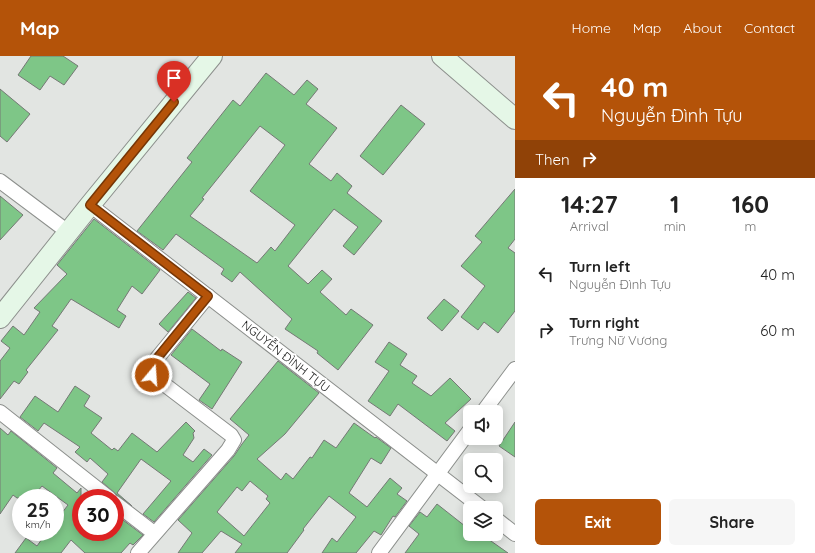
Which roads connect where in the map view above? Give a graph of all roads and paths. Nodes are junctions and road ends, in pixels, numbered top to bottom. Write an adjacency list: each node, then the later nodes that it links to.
1 (212, 56): 5 (street)
2 (442, 56): 3 (street)
3 (515, 119)
4 (0, 181): 6 (street)
5 (90, 205): 6 (street); 7 (street, NGUYỄN ĐÌNH TỰU)
6 (68, 232): 8 (street)
7 (208, 296): 13 (street, NGUYỄN ĐÌNH TỰU); 18 (street)
8 (0, 318)
9 (515, 369): 10 (street)
10 (488, 405)
11 (0, 412): 14 (street)
12 (463, 439): 13 (street)
13 (438, 473): 15 (street, NGUYỄN ĐÌNH TỰU); 21 (street)
14 (98, 489)
15 (473, 501)
16 (124, 510): 18 (street)
17 (503, 525): 19 (street)
18 (154, 534): 20 (street)
19 (515, 534)
20 (138, 553)
21 (379, 553)

